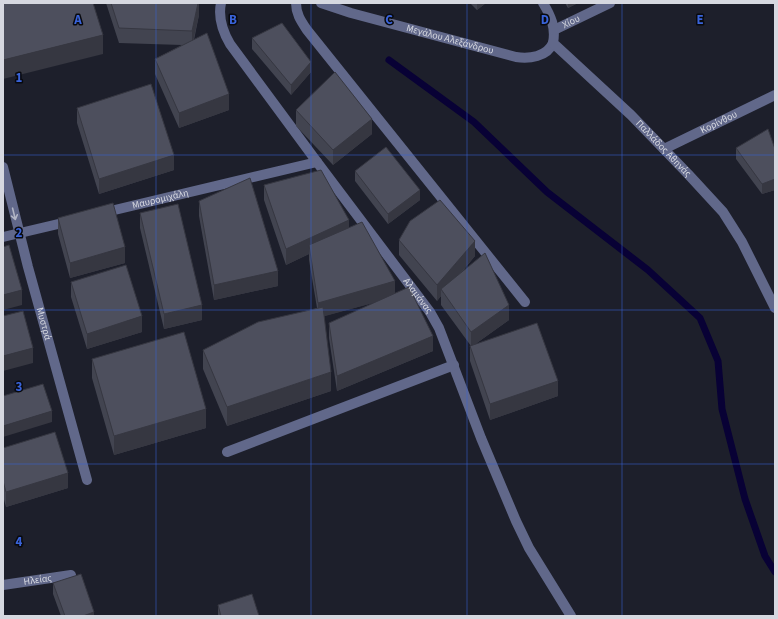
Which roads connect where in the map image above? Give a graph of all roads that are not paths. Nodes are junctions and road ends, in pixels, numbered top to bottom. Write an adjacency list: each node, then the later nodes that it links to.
1 (222, 3): 11 (street, Αλαμάνας)
2 (296, 3): 17 (street)
3 (321, 3): 6 (street, Μεγάλου Αλεξάνδρου)
4 (543, 3): 7 (street)
5 (610, 3): 7 (street, Χίου)
6 (351, 8): 8 (street, Μεγάλου Αλεξάνδρου)
7 (554, 30): 8 (street)
8 (553, 43): 10 (street, Παλλάδος Αθηνάς)
9 (775, 96): 10 (street, Κορίνθου)
10 (664, 149): 18 (street, Παλλάδος Αθηνάς)
11 (317, 162): 13 (street, Μαυρομιχάλη); 19 (street, Αλαμάνας)
12 (3, 167): 15 (street, Μυστρά, one-way to 15)
13 (96, 215)
14 (80, 218): 15 (street)
15 (19, 233): 16 (street); 21 (street, Μυστρά)
16 (3, 237)
17 (525, 302)
18 (775, 308)
19 (454, 365): 20 (street); 24 (street, Αλαμάνας)
20 (227, 452)
21 (87, 480)
22 (71, 575): 23 (street, Ηλείας)
23 (3, 585)
24 (571, 616)

